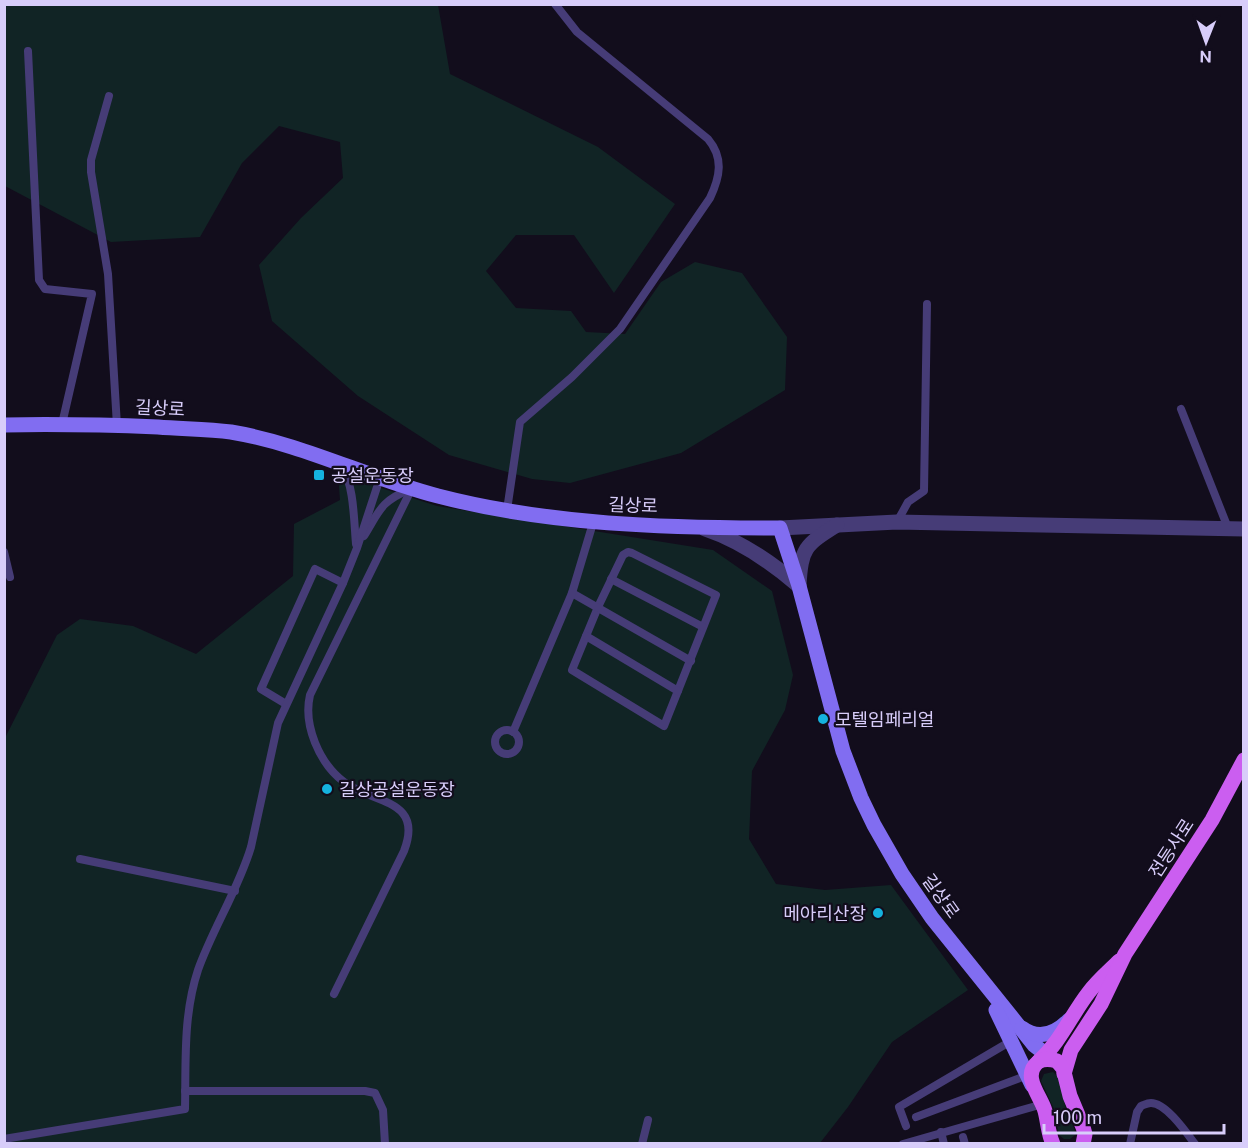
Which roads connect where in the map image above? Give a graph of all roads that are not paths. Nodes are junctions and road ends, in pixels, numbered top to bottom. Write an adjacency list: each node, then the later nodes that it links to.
1 (555, 4): 12 (lane)
2 (28, 51): 6 (lane)
3 (109, 96): 8 (lane)
4 (927, 304): 13 (lane)
5 (1181, 409): 18 (lane)
6 (62, 424): 7 (street, 길상로); 8 (street, 길상로)
7 (4, 425)
8 (117, 426): 9 (street, 길상로)
9 (339, 463): 10 (street, 길상로); 19 (lane)
10 (380, 478): 11 (street, 길상로); 19 (lane)
11 (412, 488): 12 (street, 길상로); 19 (lane); 38 (lane)
12 (507, 510): 14 (street, 길상로)
13 (897, 522): 15 (street); 18 (street)
14 (593, 523): 16 (street, 길상로); 25 (lane)
15 (838, 525): 17 (street); 24 (street)
16 (701, 528): 17 (street, 길상로); 24 (street)
17 (780, 528): 24 (street, 길상로)
18 (1236, 528)
19 (357, 548): 23 (lane)
20 (4, 552): 21 (lane)
21 (10, 577)
22 (611, 579): 26 (lane); 27 (lane); 27 (lane)
23 (343, 583): 31 (lane); 31 (lane)
24 (799, 586): 37 (street, 길상로)
25 (572, 593): 26 (lane); 32 (lane)
26 (598, 607): 28 (lane); 29 (lane)
27 (704, 627): 29 (lane)
28 (586, 636): 30 (lane); 30 (lane)
29 (691, 661): 30 (lane)
30 (678, 692)
31 (286, 704): 35 (lane)
32 (513, 732)
33 (1244, 760): 36 (main road, 전등사로)
34 (80, 859): 35 (lane)
35 (235, 891): 45 (lane)
36 (1125, 954): 39 (main road, 전등사로); 43 (main road, 전등사로)
37 (977, 973): 40 (street, 길상로); 41 (street, 길상로)
38 (334, 994)
39 (1070, 1020): 40 (street); 42 (main road, 전등사로)
40 (1017, 1024): 42 (street, 길상로)
41 (1012, 1041): 44 (street, 길상로); 49 (lane)
42 (1045, 1059): 43 (main road); 44 (main road)
43 (1064, 1074): 50 (main road)
44 (1030, 1081): 46 (main road); 47 (lane)
45 (185, 1091): 52 (lane); 53 (lane)
46 (1043, 1104): 51 (lane); 57 (main road)
47 (916, 1117)
48 (648, 1120): 54 (lane)
49 (906, 1126)
50 (1083, 1127): 58 (main road); 59 (street)
51 (941, 1132): 55 (lane); 56 (lane)
52 (4, 1139)
53 (385, 1143)
54 (642, 1143)
55 (903, 1143)
56 (944, 1143)
57 (1052, 1143)
58 (1083, 1143)
59 (1094, 1143)
60 (1130, 1143): 61 (lane)
61 (1195, 1143)

